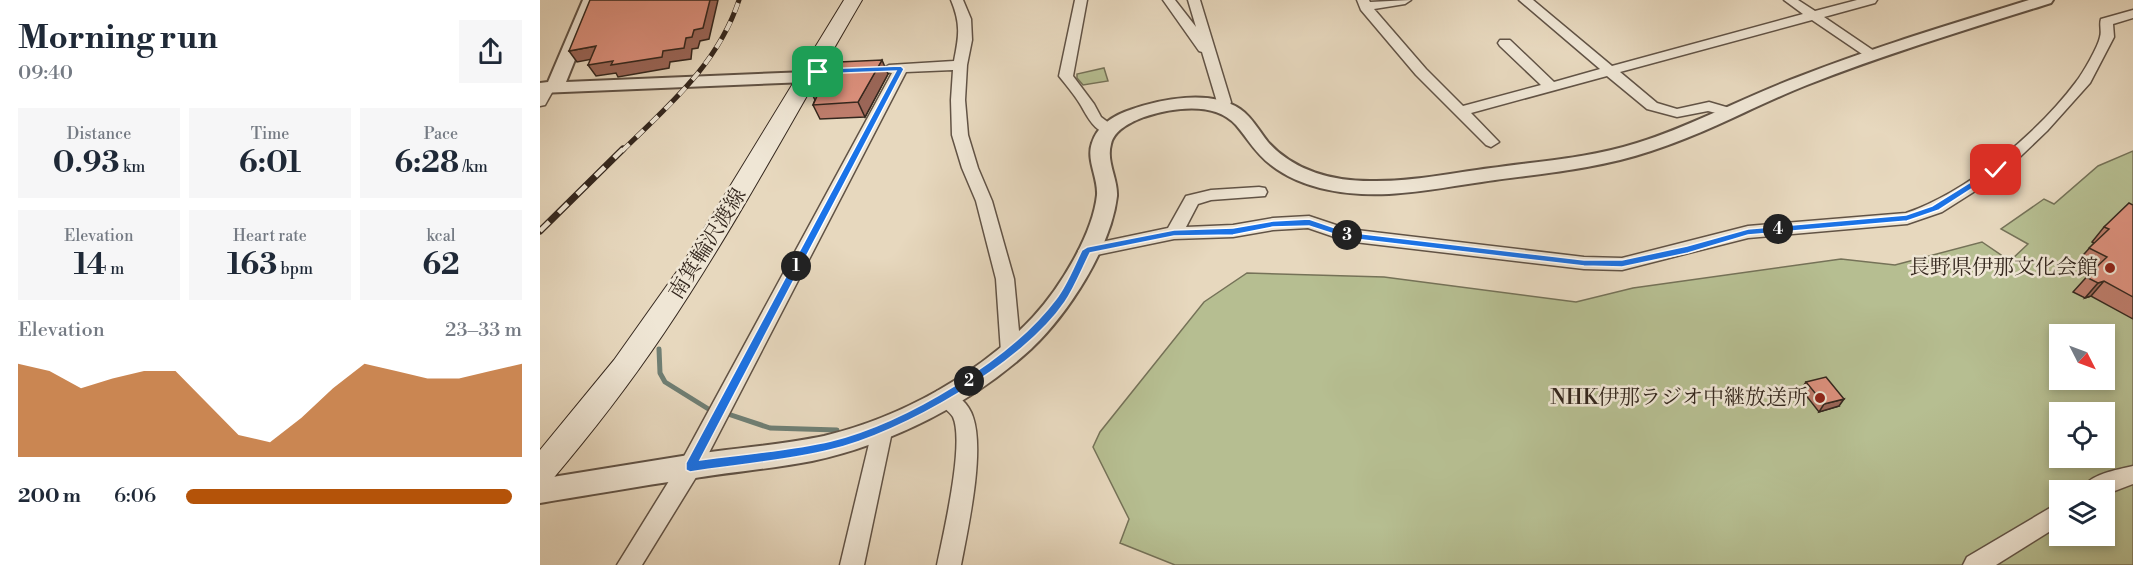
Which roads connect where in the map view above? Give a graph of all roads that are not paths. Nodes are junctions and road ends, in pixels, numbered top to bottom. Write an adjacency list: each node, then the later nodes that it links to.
1 (591, 0): 23 (street)
2 (853, 0): 21 (main road, 南箕輪沢渡線)
3 (957, 0): 18 (street)
4 (1081, 0): 27 (street)
5 (1169, 0): 16 (street)
6 (1194, 0): 16 (street)
7 (1405, 0): 12 (street)
8 (1525, 0): 20 (street)
9 (1790, 0): 14 (street)
10 (1871, 0): 14 (street)
11 (2045, 0): 17 (street)
12 (1364, 4): 25 (street)
13 (2133, 14): 30 (street)
14 (1814, 15): 17 (street); 20 (street)
15 (1505, 43): 22 (street)
16 (1209, 54): 24 (street)
17 (1873, 55): 26 (street)
18 (960, 65): 19 (street); 32 (street)
19 (901, 69): 21 (street); 35 (street)
20 (1610, 71): 22 (street); 26 (street)
21 (808, 74): 23 (street); 36 (main road, 南箕輪沢渡線)
22 (1549, 85): 25 (street)
23 (546, 91)
24 (1223, 107): 26 (street); 27 (street)
25 (1462, 111): 28 (street)
26 (1728, 112)
27 (1110, 129): 31 (street)
28 (1491, 142)
29 (1259, 192): 30 (street)
30 (1174, 233): 31 (street)
31 (1087, 250): 32 (street)
32 (1011, 352): 33 (street)
33 (944, 396): 34 (street); 43 (street)
34 (883, 427): 35 (street); 42 (street)
35 (690, 467): 39 (street); 41 (street)
36 (540, 472)
37 (2133, 476): 38 (street)
38 (2115, 481)
39 (540, 491)
40 (2049, 519): 44 (street)
41 (629, 565)
42 (852, 565)
43 (949, 565)
44 (1975, 565)

